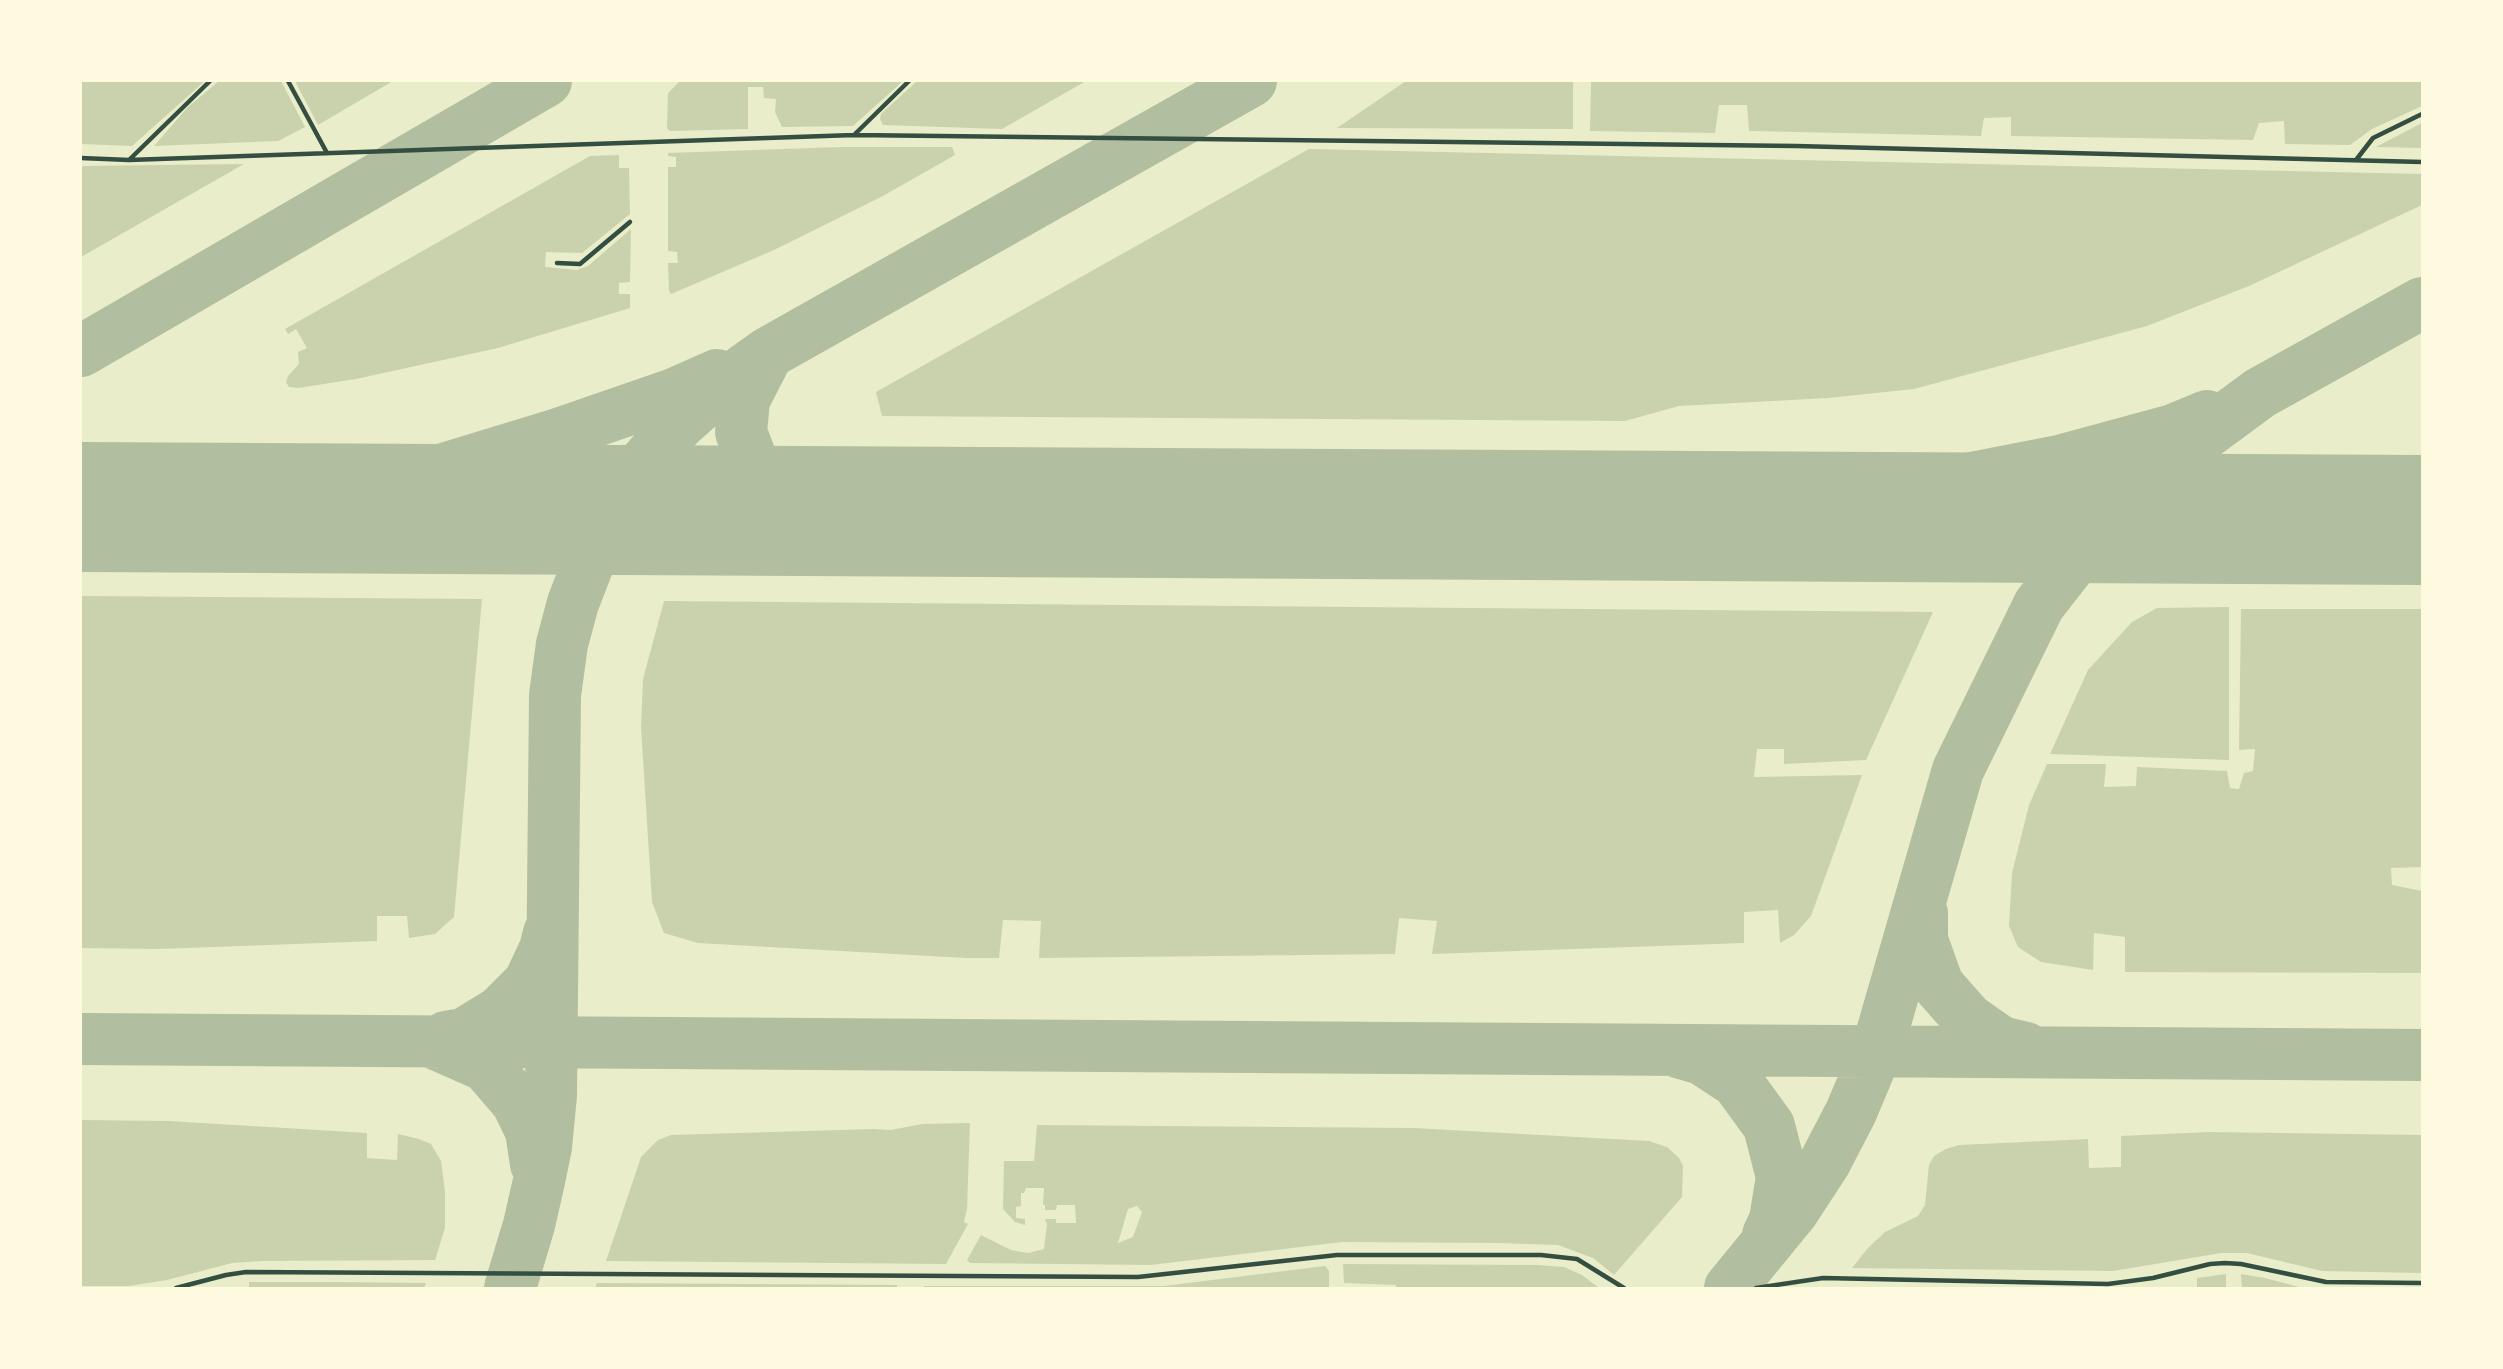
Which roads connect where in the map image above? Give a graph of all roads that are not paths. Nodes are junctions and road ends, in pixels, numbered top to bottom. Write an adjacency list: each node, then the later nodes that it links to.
1 (210, 81): 8 (lane)
2 (288, 81): 6 (lane)
3 (909, 81): 5 (lane)
4 (2422, 114): 9 (lane)
5 (854, 135): 6 (lane); 9 (lane)
6 (327, 153): 8 (lane)
7 (81, 158): 8 (lane)
8 (129, 160)
9 (2356, 160): 10 (lane)
10 (2422, 162)
11 (630, 222): 12 (lane)
12 (556, 263)
13 (2422, 1283): 16 (lane)
14 (176, 1288): 15 (lane)
15 (1624, 1288)
16 (1756, 1288)

